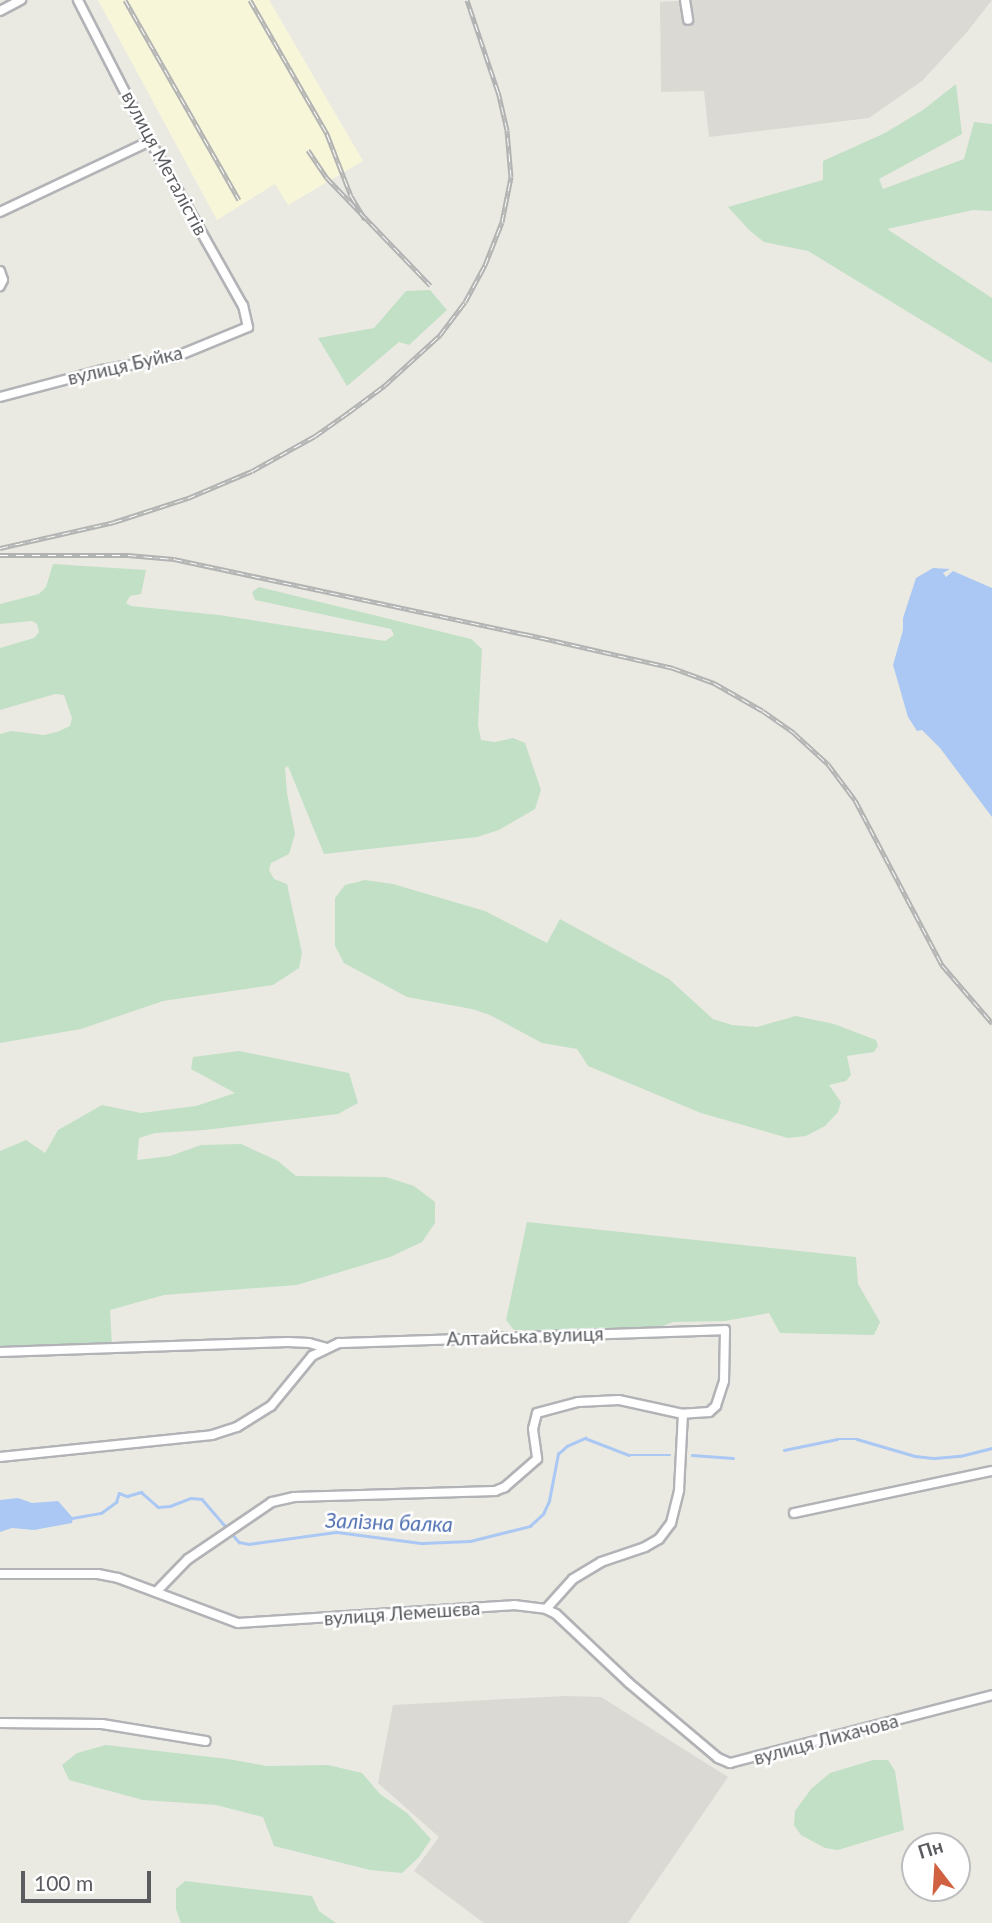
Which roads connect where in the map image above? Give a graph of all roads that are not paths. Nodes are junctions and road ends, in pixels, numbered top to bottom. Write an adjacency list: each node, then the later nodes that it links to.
1 (21, 0): 4 (street)
2 (78, 0): 6 (street, вулиця Металістів)
3 (685, 0): 5 (street)
4 (0, 10)
5 (688, 20)
6 (150, 141): 7 (street); 10 (street, вулиця Металістів)
7 (0, 212)
8 (0, 271): 9 (street)
9 (0, 286)
10 (248, 327): 11 (street, вулиця Буйка)
11 (0, 397)
12 (326, 1348): 13 (street, Алтайська вулиця); 14 (street, Алтайська вулиця); 15 (street, Алтайська вулиця)
13 (0, 1352)
14 (683, 1413): 19 (street); 20 (street)
15 (0, 1457)
16 (992, 1471): 17 (street)
17 (794, 1513)
18 (0, 1574): 19 (street, вулиця Лемешєва)
19 (156, 1592): 20 (street, вулиця Лемешєва)
20 (546, 1609): 21 (street, вулиця Лихачова)
21 (992, 1695)
22 (0, 1723): 23 (street)
23 (206, 1741)

